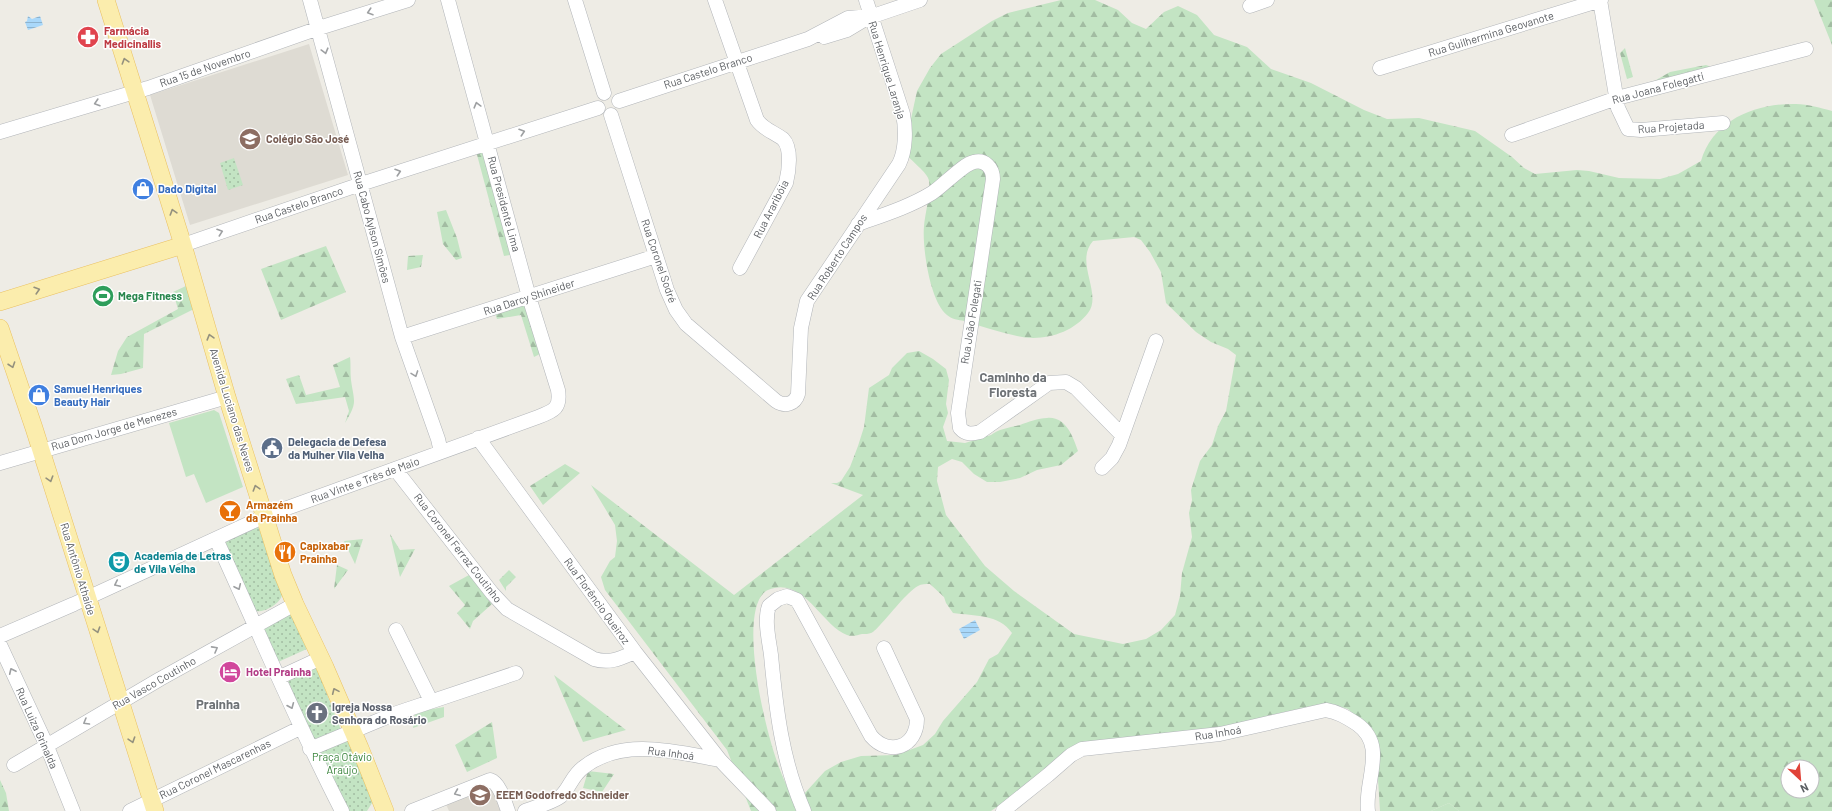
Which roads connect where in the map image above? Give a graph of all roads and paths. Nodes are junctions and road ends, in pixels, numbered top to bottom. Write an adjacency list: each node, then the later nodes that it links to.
1 (106, 0): 17 (main road, Avenida Luciano das Neves, one-way to 1)
2 (310, 0): 13 (street, Rua Cabo Aylson Simões)
3 (408, 0): 13 (street, Rua 15 de Novembro, one-way to 13)
4 (448, 0): 27 (street, Rua Presidente Lima, one-way to 4)
5 (575, 0): 18 (street)
6 (715, 0): 15 (street, Rua Araribóia)
7 (866, 0): 12 (street, Rua Henrique Laranja)
8 (920, 0): 12 (street, Rua Castelo Branco)
9 (1267, 0): 11 (street)
10 (1600, 0): 16 (street, Rua Guilhermina Geovanote); 19 (street)
11 (1250, 6)
12 (871, 16): 15 (street, Rua Castelo Branco); 26 (street, Rua Henrique Laranja)
13 (319, 28): 17 (street, Rua 15 de Novembro); 28 (street, Rua Cabo Aylson Simões, one-way to 28)
14 (1806, 49): 19 (street, Rua Joana Folegatti)
15 (736, 62): 20 (street, Rua Castelo Branco); 32 (street, Rua Araribóia)
16 (1380, 68)
17 (135, 92): 24 (street, Rua 15 de Novembro, one-way to 24); 30 (main road, Avenida Luciano das Neves, one-way to 17)
18 (604, 93): 20 (street); 21 (street)
19 (1617, 98): 23 (street, Rua Projetada); 25 (street, Rua Joana Folegatti)
20 (619, 100): 22 (street)
21 (598, 108): 22 (street); 27 (street, Rua Castelo Branco, one-way to 21)
22 (611, 115): 31 (street, Rua Coronel Sodré)
23 (1723, 123)
24 (0, 132)
25 (1512, 135)
26 (904, 140): 29 (street, Rua Roberto Campos)
27 (487, 143): 28 (street, Rua Castelo Branco, one-way to 27); 33 (street, Rua Presidente Lima)
28 (361, 184): 30 (street, Rua Castelo Branco, one-way to 28); 36 (street, Rua Cabo Aylson Simões)
29 (858, 224): 39 (street, Rua Roberto Campos); 41 (street, Rua João Folegati)
30 (183, 244): 34 (main road, Rua Castelo Branco, one-way to 30); 38 (main road, Avenida Luciano das Neves, one-way to 30)
31 (656, 256): 33 (street, Rua Darcy Shineider); 39 (street, Rua Coronel Sodré)
32 (740, 268)
33 (529, 297): 36 (street, Rua Darcy Shineider); 40 (street, Rua Presidente Lima)
34 (0, 302)
35 (0, 328): 43 (main road, Rua Antônio Athaíde, one-way to 43)
36 (402, 338): 44 (street, Rua Cabo Aylson Simões, one-way to 44)
37 (1156, 341): 41 (street)
38 (227, 397): 43 (street, Rua Dom Jorge de Menezes); 48 (main road, Avenida Luciano das Neves, one-way to 38)
39 (790, 404)
40 (557, 407): 42 (street, Rua Vinte e Três de Maio)
41 (1122, 435): 47 (street)
42 (478, 438): 44 (street, Rua Vinte e Três de Maio); 57 (street, Rua Florêncio Queiroz)
43 (41, 450): 45 (street, Rua Dom Jorge de Menezes); 50 (main road, Rua Antônio Athaíde, one-way to 50)
44 (441, 452): 46 (street, Rua Vinte e Três de Maio)
45 (0, 463)
46 (395, 468): 48 (street, Rua Vinte e Três de Maio); 57 (street, Rua Coronel Ferraz Coutinho)
47 (1102, 468)
48 (265, 516): 49 (street, Rua Vinte e Três de Maio); 51 (main road, Avenida Luciano das Neves)
49 (216, 539): 50 (street, Rua Vinte e Três de Maio, one-way to 50); 52 (street, one-way to 52)
50 (87, 598): 54 (street, Rua Vinte e Três de Maio); 62 (main road, Rua Antônio Athaíde, one-way to 62)
51 (295, 604): 52 (street, Rua Vasco Coutinho); 58 (main road, Avenida Luciano das Neves)
52 (256, 625): 60 (street); 62 (street, Rua Vasco Coutinho, one-way to 52)
53 (396, 630): 61 (street)
54 (0, 636)
55 (0, 645): 65 (street, Rua Luiza Grinalda, one-way to 55)
56 (884, 648): 78 (street)
57 (635, 652): 67 (street, Rua Florêncio Queiroz)
58 (320, 658): 60 (street); 64 (main road, Avenida Luciano das Neves, one-way to 58)
59 (516, 673): 61 (street)
60 (280, 677): 63 (street, one-way to 63)
61 (431, 701): 64 (street)
62 (120, 703): 65 (street, Rua Vasco Coutinho, one-way to 65); 69 (main road, Rua Antônio Athaíde, one-way to 69)
63 (300, 728): 66 (street); 69 (street, Rua Coronel Mascarenhas)
64 (353, 731): 66 (street); 70 (main road, Avenida Luciano das Neves)
65 (46, 744): 68 (street, Rua Vasco Coutinho); 71 (street, Rua Luiza Grinalda)
66 (310, 749): 73 (street)
67 (720, 760): 76 (street, Rua Inhoá); 77 (street)
68 (14, 764)
69 (153, 806): 72 (street, Rua Coronel Mascarenhas)
70 (381, 809)
71 (73, 811)
72 (130, 811)
73 (342, 811)
74 (412, 811): 75 (street, one-way to 74)
75 (508, 811)
76 (524, 811)
77 (769, 811)
78 (804, 811)
79 (1003, 811): 80 (street, Rua Inhoá)
80 (1368, 811)

